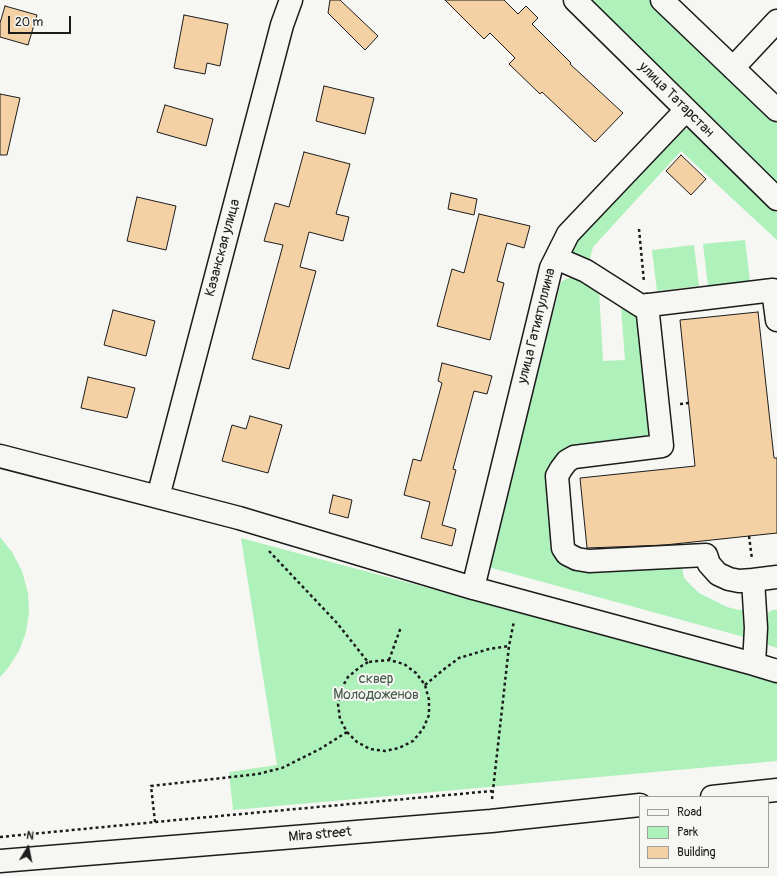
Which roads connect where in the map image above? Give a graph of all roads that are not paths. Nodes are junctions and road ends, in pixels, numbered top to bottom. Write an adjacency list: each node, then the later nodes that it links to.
1 (291, 0): 13 (street, Казанская улица)
2 (575, 0): 6 (street, улица Татарстан)
3 (662, 0): 5 (street)
4 (777, 21): 5 (street)
5 (733, 68): 7 (street)
6 (686, 110): 8 (street, улица Татарстан); 9 (street, улица Гатиятуллина)
7 (777, 110)
8 (777, 199)
9 (556, 258): 10 (street); 16 (street, улица Гатиятуллина)
10 (647, 305): 11 (street); 15 (street)
11 (777, 320)
12 (0, 456): 13 (street)
13 (158, 497): 16 (street)
14 (777, 577): 15 (street)
15 (754, 580): 17 (street)
16 (473, 588): 17 (street)
17 (754, 664): 18 (street)
18 (777, 671)
19 (777, 790): 20 (street)
20 (721, 796)
21 (639, 805): 22 (street, Mira street)
22 (0, 861)

